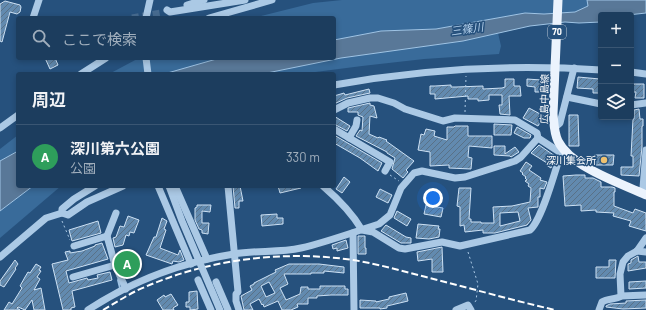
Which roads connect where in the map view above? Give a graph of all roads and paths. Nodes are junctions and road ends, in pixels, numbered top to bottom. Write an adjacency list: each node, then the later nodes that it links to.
1 (39, 0): 7 (street)
2 (150, 0): 8 (street)
3 (204, 0): 4 (street)
4 (245, 0)
5 (272, 0): 9 (street)
6 (558, 0): 12 (main road, 広島中島線 / 70)
7 (34, 16)
8 (146, 16)
9 (216, 16)
10 (103, 60): 15 (street)
11 (146, 60): 16 (street)
12 (555, 66): 13 (street); 20 (street); 30 (main road, 広島中島線 / 70)
13 (574, 68): 14 (street); 21 (street)
14 (598, 70)
15 (83, 72)
16 (148, 72)
17 (634, 72): 18 (street)
18 (646, 74)
19 (466, 79): 27 (path)
20 (336, 85)
21 (568, 97): 22 (street); 30 (street)
22 (598, 103)
23 (646, 103): 24 (street)
24 (634, 105)
25 (336, 109): 27 (street)
26 (16, 116): 29 (street)
27 (465, 118): 33 (street)
28 (357, 120): 32 (street)
29 (0, 128)
30 (554, 128): 35 (main road, 広島中島線 / 70)
31 (336, 131): 32 (street)
32 (349, 138): 36 (street)
33 (538, 138): 35 (street); 37 (street)
34 (646, 150): 45 (street)
35 (563, 152): 45 (main road, 広島中島線 / 70); 53 (street)
36 (385, 171): 37 (path)
37 (405, 184): 48 (street)
38 (92, 188): 47 (street)
39 (118, 188): 47 (street)
40 (159, 188): 60 (street)
41 (170, 188): 71 (street, bridge)
42 (176, 188): 59 (street)
43 (228, 188): 57 (street)
44 (325, 188): 48 (street)
45 (643, 194)
46 (116, 213): 51 (street)
47 (62, 217): 50 (path); 58 (street)
48 (362, 230): 49 (street); 53 (street)
49 (353, 233): 57 (street); 74 (street)
50 (68, 236)
51 (107, 236): 54 (street); 61 (street)
52 (646, 238): 55 (street)
53 (466, 245): 68 (path)
54 (74, 246)
55 (637, 251): 56 (street); 67 (street)
56 (646, 252)
57 (235, 254): 59 (street); 73 (street)
58 (0, 257)
59 (207, 259): 60 (street)
60 (191, 264): 65 (street)
61 (116, 265): 62 (street); 65 (street)
62 (73, 277)
63 (198, 280): 70 (street)
64 (216, 282): 72 (street)
65 (126, 289): 69 (street)
66 (646, 295): 67 (street)
67 (621, 296): 76 (street)
68 (470, 308): 75 (street)
69 (88, 310)
70 (211, 310)
71 (220, 310)
72 (228, 310)
73 (239, 310)
74 (354, 310)
75 (456, 310)
76 (599, 310)

